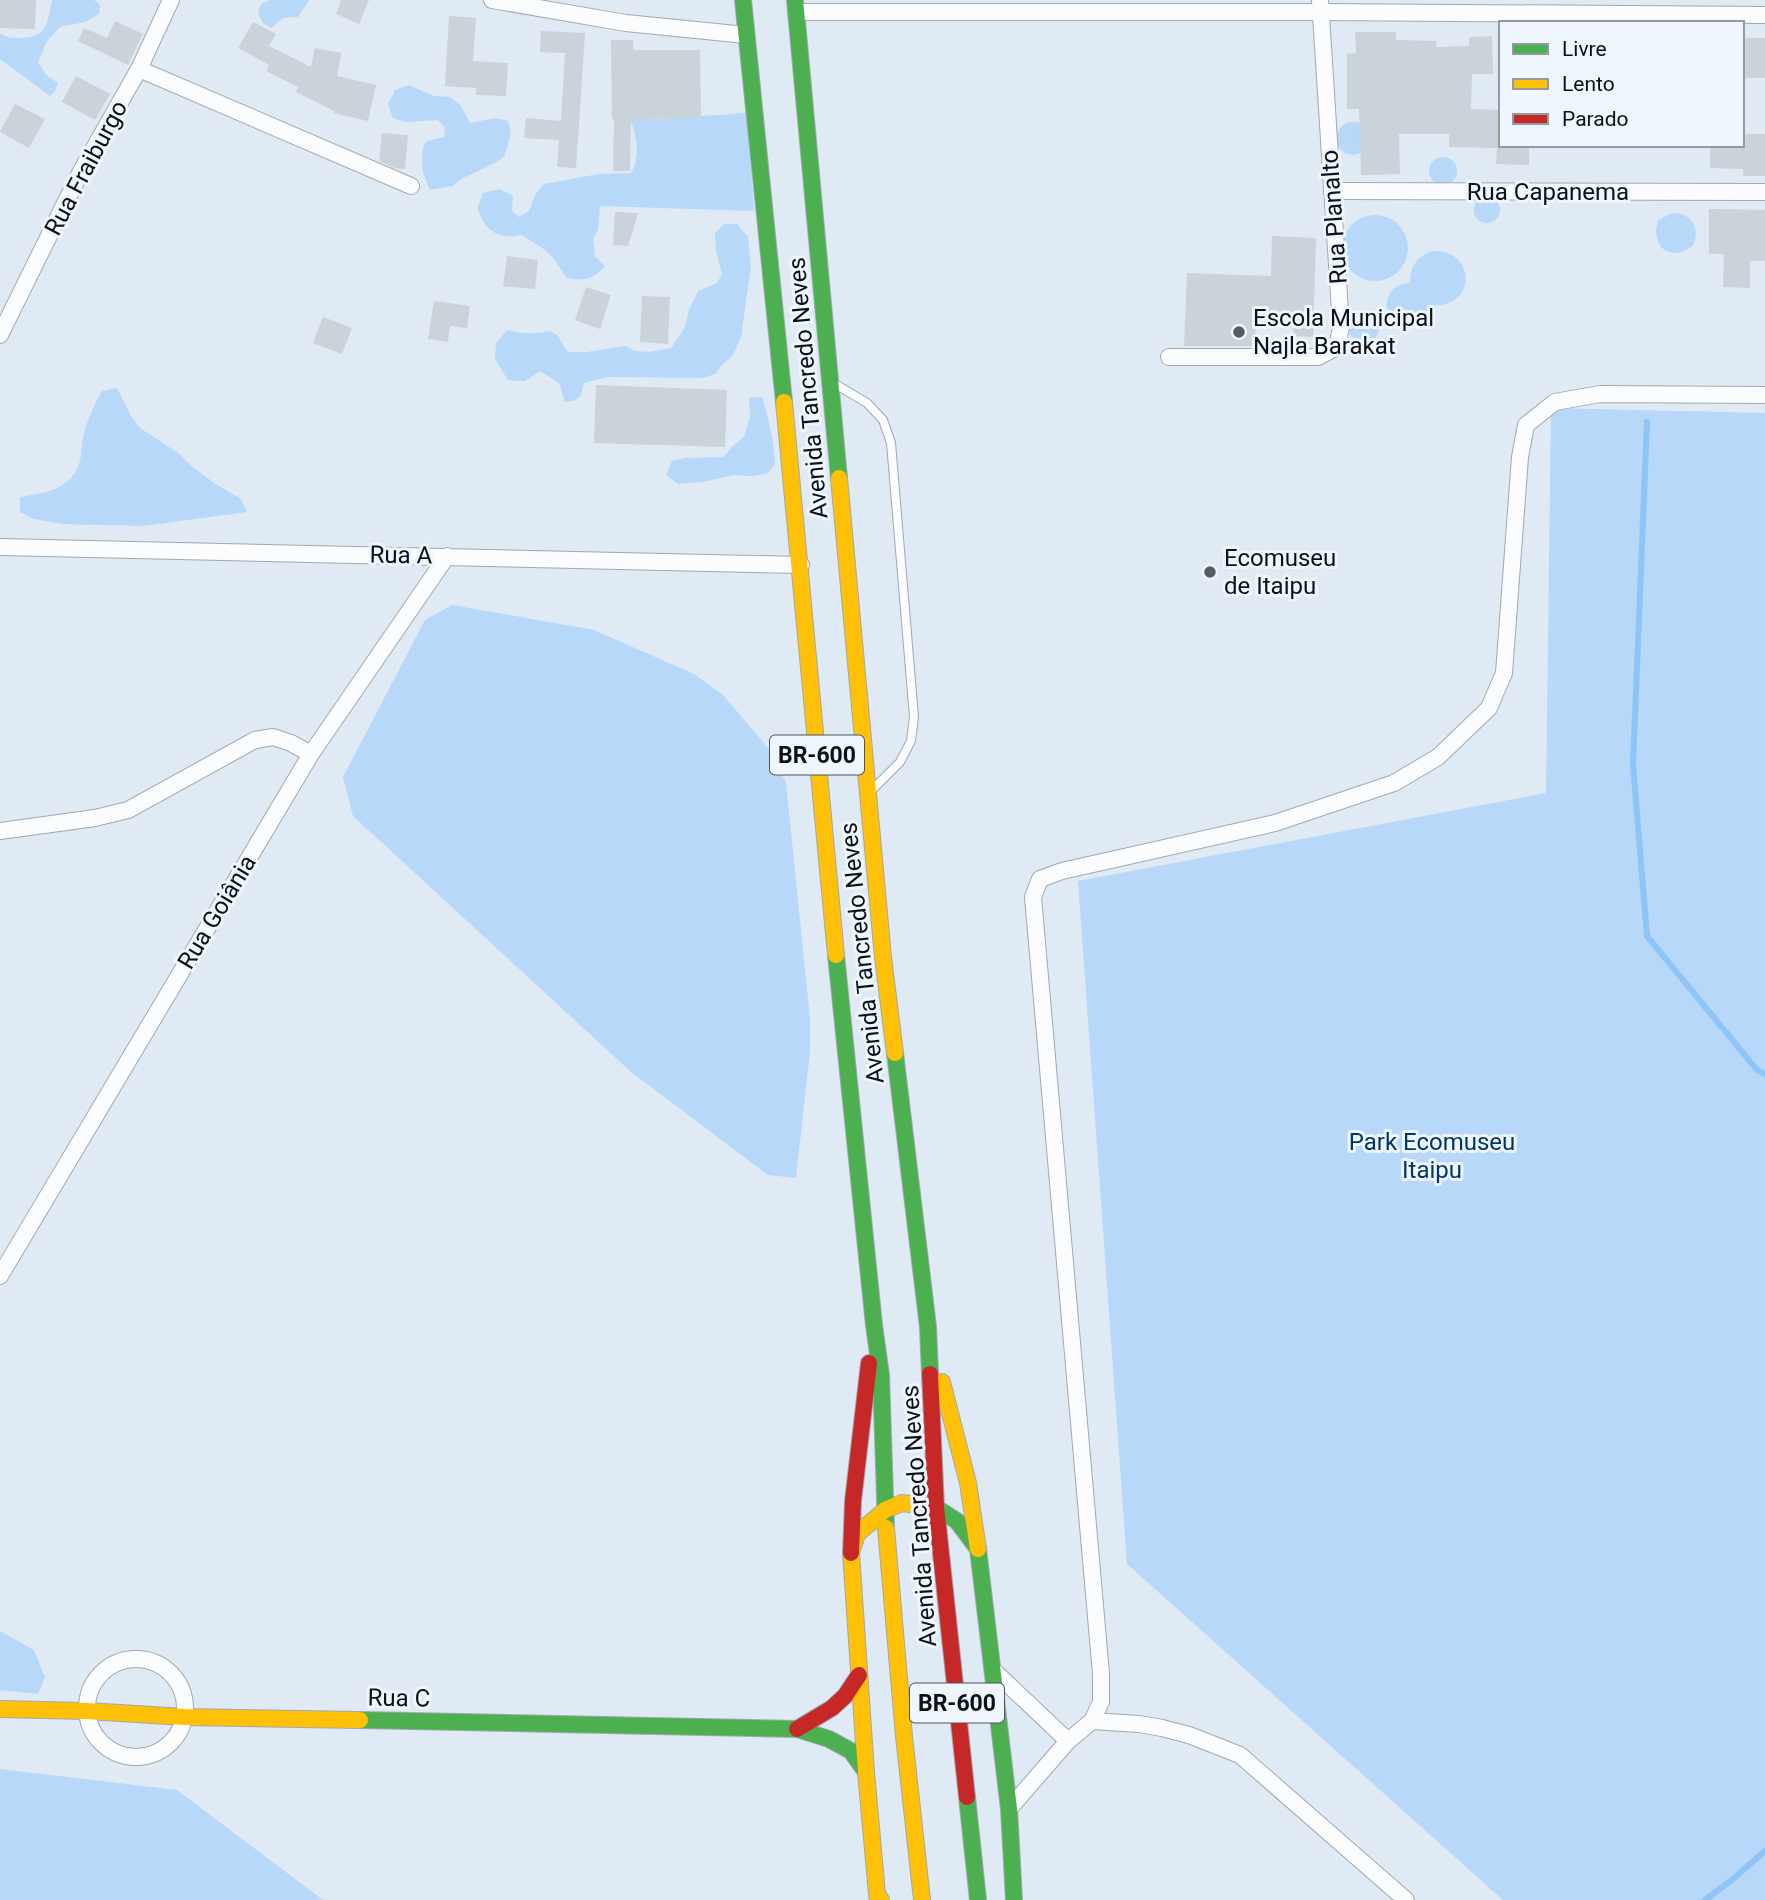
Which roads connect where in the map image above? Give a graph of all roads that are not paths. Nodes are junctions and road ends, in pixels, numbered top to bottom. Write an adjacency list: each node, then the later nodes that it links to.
1 (171, 0): 8 (street, Rua Fraiburgo)
2 (492, 0): 7 (street)
3 (744, 0): 7 (main road, Avenida Tancredo Neves / BR-600)
4 (795, 6): 5 (street); 14 (main road, Avenida Tancredo Neves / BR-600)
5 (1320, 6): 6 (street); 10 (street, Rua Planalto)
6 (1765, 15)
7 (746, 35): 18 (main road, Avenida Tancredo Neves / BR-600)
8 (139, 69): 9 (street); 12 (street, Rua Fraiburgo)
9 (411, 186)
10 (1332, 191): 11 (street, Rua Capanema); 13 (street, Rua Planalto)
11 (1765, 192)
12 (0, 335)
13 (1169, 357)
14 (830, 381): 20 (main road, Avenida Tancredo Neves / BR-600); 20 (lane)
15 (1765, 395): 34 (street)
16 (0, 547): 17 (street, Rua A)
17 (447, 556): 18 (street, Rua A); 19 (street, Rua Goiânia)
18 (801, 565): 23 (main road, Avenida Tancredo Neves / BR-600)
19 (311, 754): 21 (street); 22 (street, Rua Goiânia)
20 (869, 793): 24 (main road, Avenida Tancredo Neves / BR-600)
21 (0, 831)
22 (0, 1276)
23 (874, 1325): 26 (main road, Avenida Tancredo Neves / BR-600); 28 (main road)
24 (928, 1326): 25 (main road, Avenida Tancredo Neves / BR-600); 27 (main road)
25 (936, 1507): 26 (main road); 27 (main road); 41 (main road, Avenida Tancredo Neves / BR-600)
26 (886, 1510): 28 (main road); 40 (main road, Avenida Tancredo Neves / BR-600)
27 (978, 1549): 29 (main road)
28 (851, 1553): 30 (main road)
29 (993, 1670): 36 (street); 38 (main road)
30 (859, 1675): 35 (main road); 37 (main road)
31 (0, 1709): 32 (main road, Rua C)
32 (87, 1711): 33 (main road, Rua C); 33 (street); 33 (street)
33 (185, 1717): 35 (main road, Rua C)
34 (1092, 1721): 36 (street); 43 (street)
35 (797, 1729): 37 (main road, Rua C)
36 (1068, 1741): 38 (street)
37 (866, 1772): 39 (main road)
38 (1009, 1809): 42 (main road)
39 (879, 1898)
40 (922, 1900)
41 (978, 1900)
42 (1014, 1900)
43 (1406, 1900)

